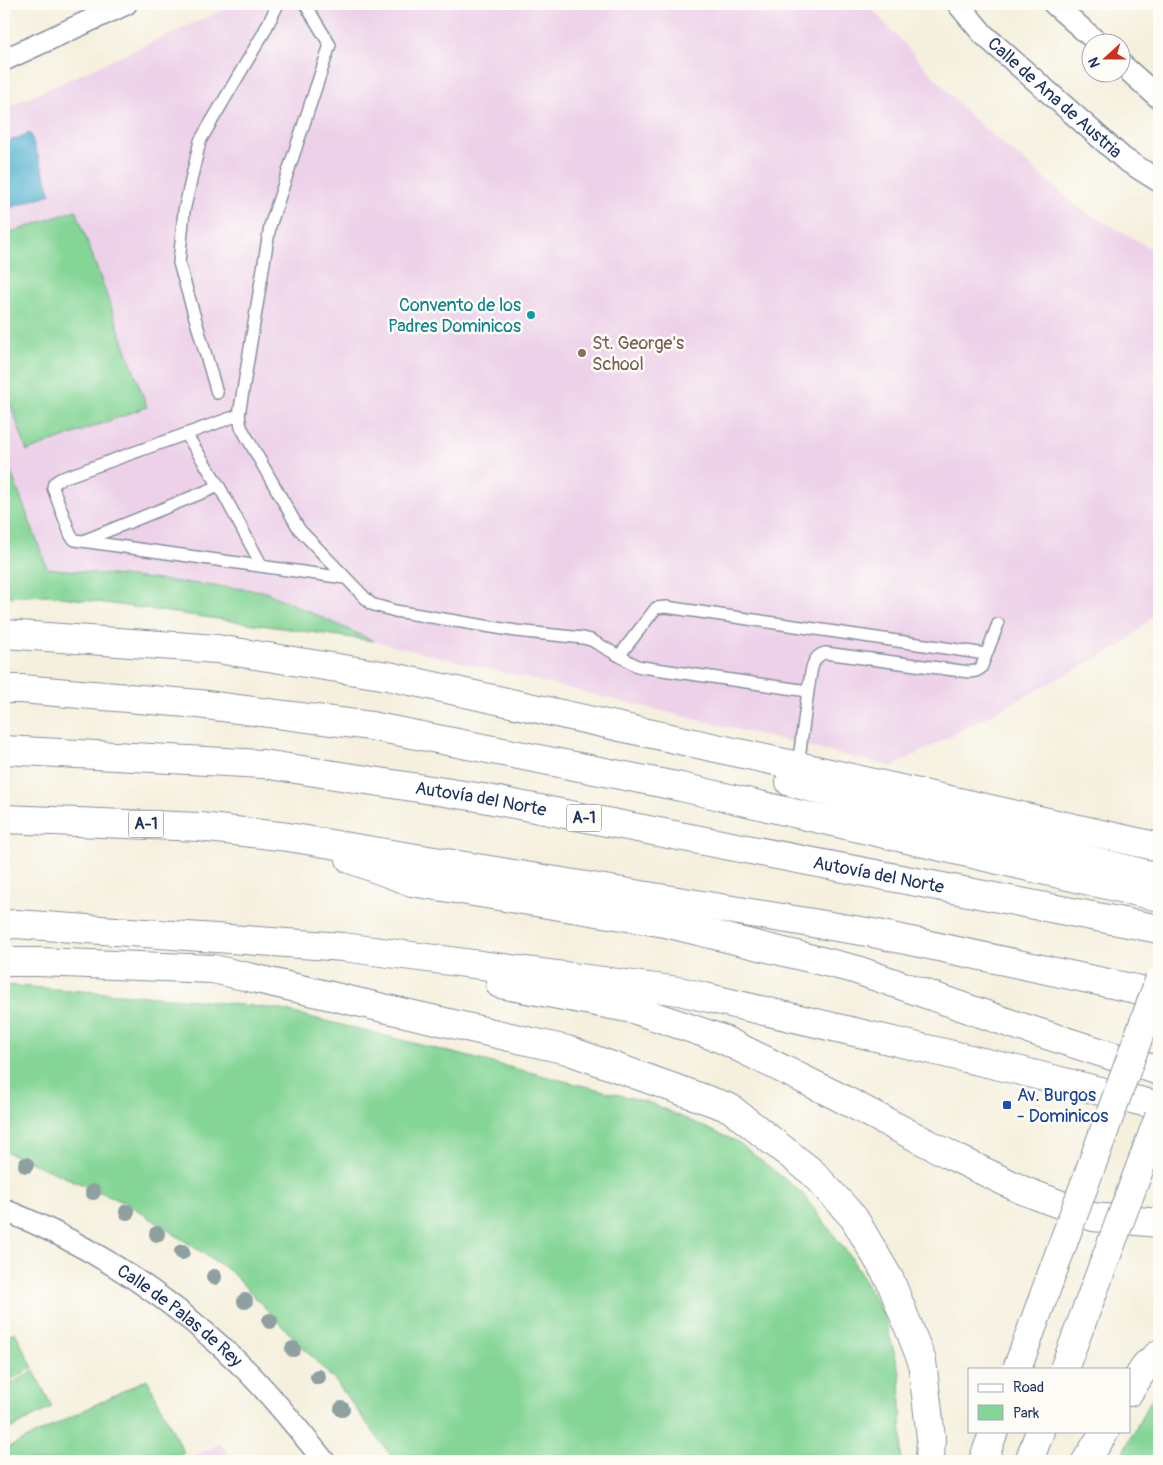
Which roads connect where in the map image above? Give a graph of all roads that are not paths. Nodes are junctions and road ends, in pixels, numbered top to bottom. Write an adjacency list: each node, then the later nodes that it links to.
1 (126, 4): 7 (street)
2 (278, 4): 11 (lane)
3 (305, 4): 12 (lane)
4 (958, 4): 10 (street, Calle de Ana de Austria)
5 (1054, 4): 6 (street)
6 (1086, 32)
7 (4, 60)
8 (1130, 72): 9 (street)
9 (1159, 98)
10 (1159, 181)
11 (217, 393)
12 (239, 415): 13 (lane); 17 (lane)
13 (186, 434): 14 (lane); 15 (lane)
14 (219, 486): 15 (lane); 16 (lane)
15 (82, 541): 16 (lane)
16 (262, 566): 17 (lane)
17 (345, 578): 21 (lane)
18 (998, 624): 20 (lane)
19 (4, 634): 24 (main road)
20 (986, 654): 21 (lane); 23 (lane)
21 (619, 656): 23 (lane)
22 (4, 689): 31 (main road)
23 (808, 690): 26 (lane)
24 (620, 727): 26 (main road); 30 (main road)
25 (4, 750): 33 (main road, Autovía del Norte / A-1)
26 (798, 766): 29 (main road)
27 (4, 819): 28 (main road, A-1)
28 (288, 837): 37 (main road, A-1); 38 (main road)
29 (1159, 847)
30 (1159, 877)
31 (1159, 897)
32 (4, 925): 34 (main road)
33 (1159, 929)
34 (396, 953): 39 (main road); 42 (main road)
35 (4, 962): 51 (main road)
36 (1159, 981): 44 (main road, bridge)
37 (1159, 994)
38 (1159, 1072)
39 (1159, 1106)
40 (1159, 1117): 45 (main road, bridge)
41 (4, 1210): 50 (street, Calle de Palas de Rey)
42 (1159, 1223)
43 (1159, 1354): 46 (main road)
44 (1017, 1368)
45 (1064, 1368)
46 (1130, 1390)
47 (994, 1432): 52 (main road)
48 (1040, 1432): 53 (main road)
49 (1104, 1432): 54 (main road)
50 (324, 1461)
51 (930, 1461)
52 (983, 1461)
53 (1029, 1461)
54 (1086, 1461)

